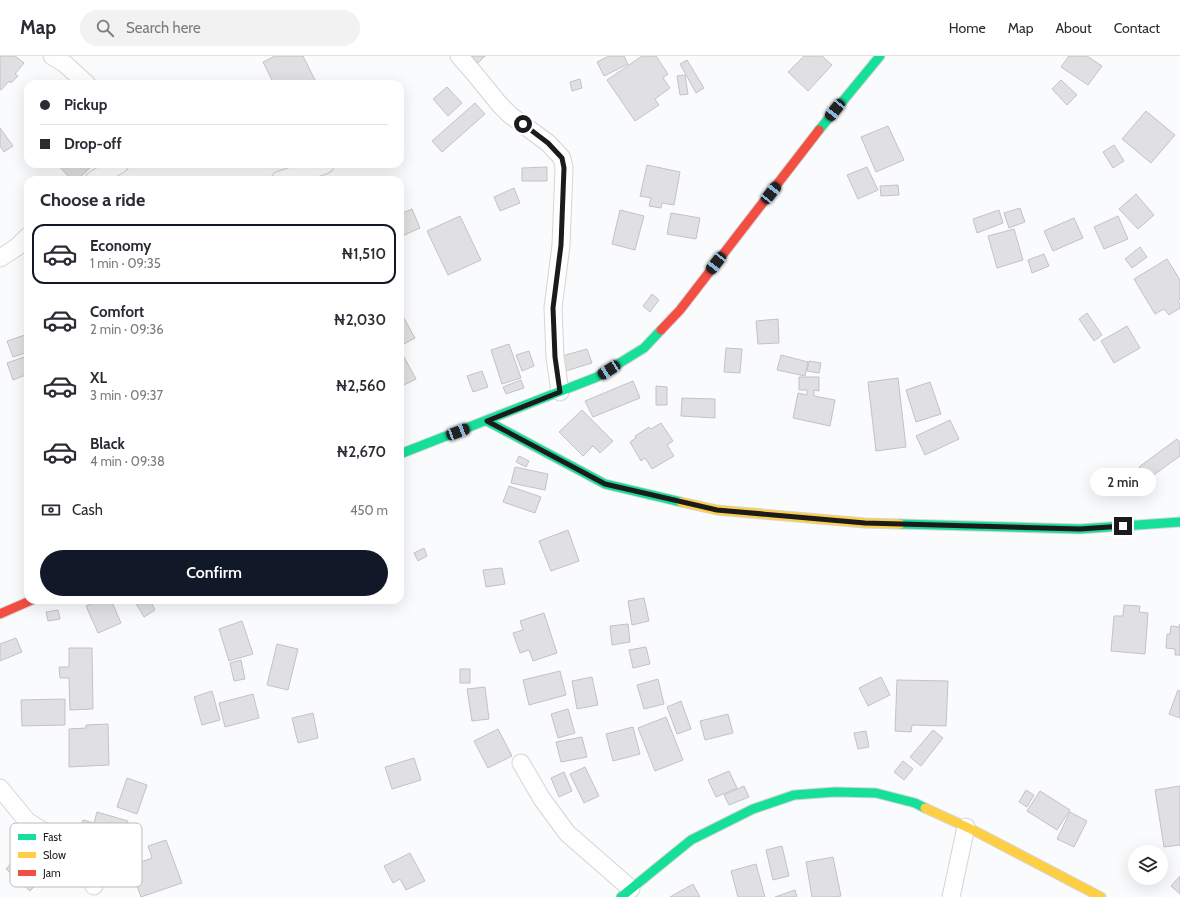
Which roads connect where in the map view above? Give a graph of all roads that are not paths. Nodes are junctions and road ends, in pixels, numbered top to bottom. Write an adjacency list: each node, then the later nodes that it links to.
1 (52, 56): 4 (street)
2 (459, 56): 11 (street)
3 (880, 56): 11 (main road)
4 (83, 80)
5 (114, 168): 7 (street)
6 (316, 168): 8 (street)
7 (100, 176)
8 (292, 176)
9 (24, 240): 10 (street)
10 (0, 258)
11 (560, 392): 12 (main road)
12 (487, 421): 13 (main road); 14 (main road)
13 (404, 452)
14 (1180, 522)
15 (24, 604): 16 (main road)
16 (0, 614)
17 (521, 763): 21 (street)
18 (0, 788): 19 (street)
19 (30, 823)
20 (966, 827): 21 (main road); 22 (street); 23 (main road)
21 (626, 893)
22 (951, 897)
23 (1101, 897)

